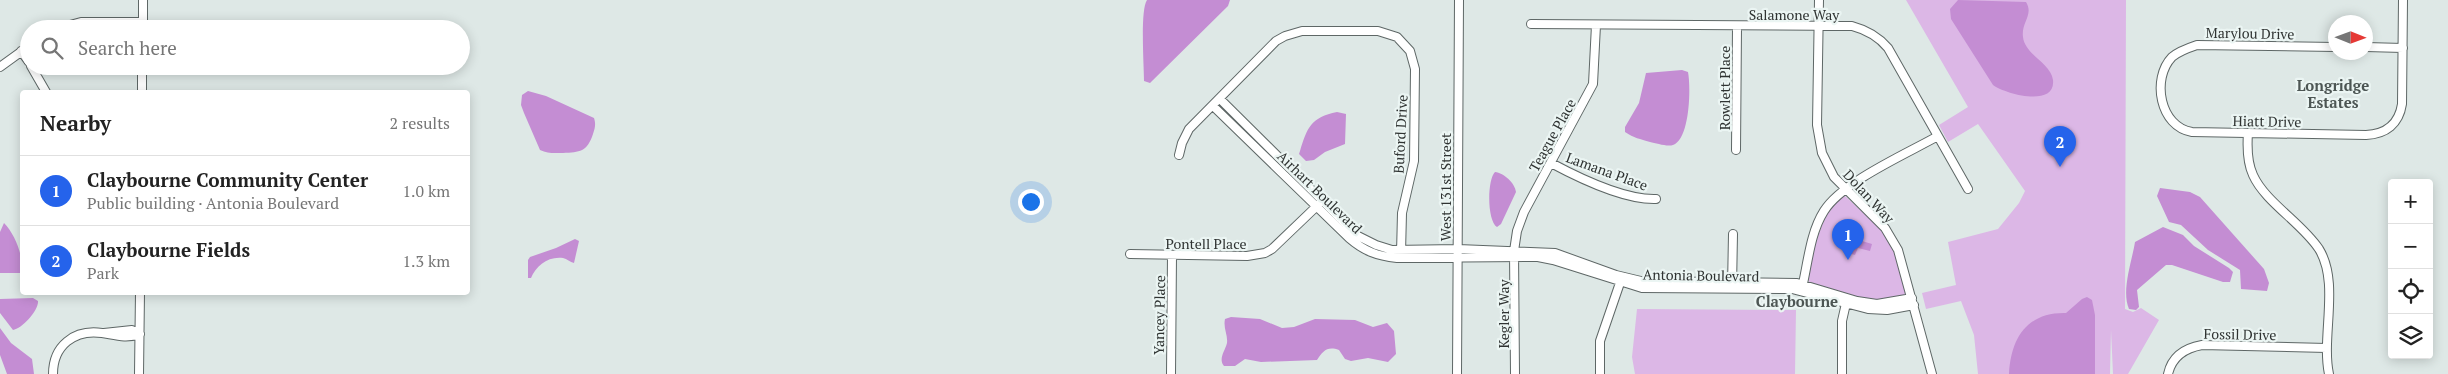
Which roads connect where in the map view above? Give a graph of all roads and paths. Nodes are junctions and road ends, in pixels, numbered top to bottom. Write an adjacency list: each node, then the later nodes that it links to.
1 (143, 0): 5 (street)
2 (1459, 0): 32 (street, West 131st Street)
3 (1819, 0): 8 (street, Dolan Way)
4 (2403, 0): 12 (street)
5 (143, 20)
6 (1531, 24): 7 (street, Salamone Way)
7 (1596, 25): 9 (street, Salamone Way); 26 (street, Teague Place)
8 (1818, 26): 9 (street, Salamone Way); 23 (street, Salamone Way); 27 (street, Dolan Way)
9 (1737, 27): 24 (street, Rowlett Place)
10 (2328, 47): 17 (street, Marylou Drive)
11 (2373, 47): 12 (street)
12 (2403, 48): 22 (street, Hiatt Drive)
13 (20, 52): 14 (street)
14 (0, 67)
15 (37, 75): 18 (street)
16 (142, 75): 19 (street)
17 (2162, 89): 22 (street, Hiatt Drive)
18 (45, 90)
19 (142, 90)
20 (1220, 100): 21 (street); 30 (street, Airhart Boulevard); 34 (street, Buford Drive)
21 (1213, 106): 25 (street); 30 (street, Airhart Boulevard)
22 (2248, 134): 44 (street)
23 (1938, 136): 27 (street); 28 (street, Salamone Way)
24 (1736, 150)
25 (1179, 155)
26 (1551, 163): 29 (street, Lamana Place); 35 (street, Teague Place)
27 (1846, 189): 39 (street); 42 (street, Dolan Way)
28 (1968, 189)
29 (1656, 199)
30 (1319, 204): 34 (street, Airhart Boulevard); 36 (street, Pontell Place)
31 (1733, 234): 38 (street)
32 (1458, 253): 34 (street, Airhart Boulevard); 35 (street, Antonia Boulevard); 48 (street, West 131st Street)
33 (1130, 254): 36 (street, Pontell Place)
34 (1401, 254)
35 (1515, 254): 37 (street, Antonia Boulevard); 49 (street, Kegler Way)
36 (1172, 255): 47 (street, Yancey Place)
37 (1621, 279): 38 (street, Antonia Boulevard); 50 (street)
38 (1732, 286): 39 (street, Antonia Boulevard)
39 (1802, 288): 41 (street, Antonia Boulevard)
40 (140, 295): 43 (street)
41 (1846, 301): 42 (street, Antonia Boulevard); 51 (street)
42 (1913, 301): 52 (street, Dolan Way)
43 (140, 334): 45 (street); 46 (street)
44 (2327, 348): 53 (street, Fossil Drive); 54 (street)
45 (53, 374)
46 (139, 374)
47 (1171, 374)
48 (1457, 374)
49 (1515, 374)
50 (1600, 374)
51 (1842, 374)
52 (1932, 374)
53 (2168, 374)
54 (2329, 374)

